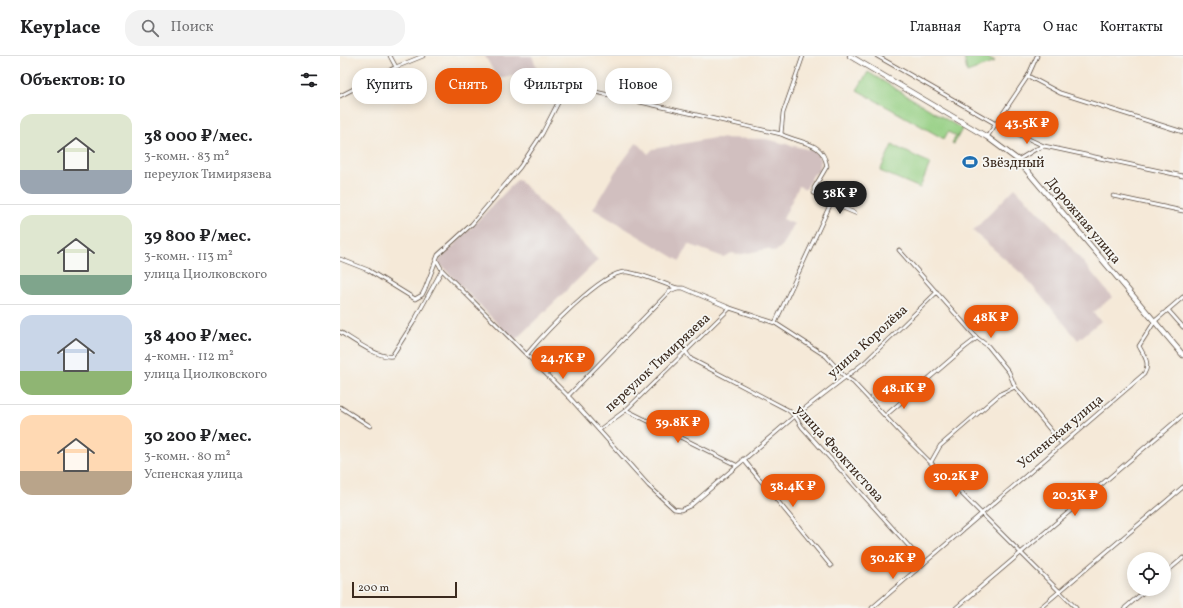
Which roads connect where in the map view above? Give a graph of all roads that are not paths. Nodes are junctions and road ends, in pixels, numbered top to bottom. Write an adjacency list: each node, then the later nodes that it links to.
1 (390, 56): 7 (street)
2 (423, 56): 7 (street)
3 (803, 56): 12 (street)
4 (850, 56): 13 (main road, Дорожная улица)
5 (877, 56): 10 (street)
6 (1037, 56): 8 (street)
7 (396, 67): 9 (street)
8 (1028, 76): 10 (street); 11 (street)
9 (340, 96)
10 (996, 124): 13 (street); 14 (street)
11 (1183, 132)
12 (781, 134): 18 (street); 23 (street)
13 (987, 137): 15 (main road, Дорожная улица)
14 (1044, 146): 15 (street); 16 (street)
15 (1018, 160): 30 (main road, Дорожная улица)
16 (1183, 176)
17 (1113, 196): 19 (street)
18 (832, 203): 20 (street); 31 (street)
19 (1183, 212)
20 (855, 213)
21 (899, 250): 26 (street)
22 (340, 259): 23 (street)
23 (437, 261): 24 (street)
24 (442, 270): 33 (street); 36 (street)
25 (677, 288): 28 (street); 36 (street); 40 (street)
26 (937, 292): 34 (street); 38 (street, улица Королёва)
27 (1183, 297): 29 (street)
28 (730, 308): 31 (street); 35 (street, переулок Тимирязева)
29 (1168, 310): 30 (street); 32 (street)
30 (1155, 321): 37 (main road, Дорожная улица); 48 (street, Успенская улица)
31 (775, 322): 38 (street)
32 (1183, 327)
33 (340, 332)
34 (978, 338): 39 (street); 45 (street)
35 (685, 351): 42 (street, переулок Тимирязева); 44 (street, улица Феоктистова)
36 (527, 354): 40 (street)
37 (1183, 355)
38 (845, 377): 44 (street, улица Королёва); 45 (street)
39 (1015, 386): 48 (street); 50 (street)
40 (568, 396): 47 (street)
41 (340, 407): 46 (street)
42 (626, 410): 47 (street, переулок Тимирязева); 51 (street)
43 (1183, 415): 54 (street)
44 (795, 416): 49 (street, улица Королёва); 56 (street, улица Феоктистова)
45 (885, 416): 50 (street)
46 (370, 426)
47 (599, 430): 51 (street, улица Королёва)
48 (1062, 444): 53 (street, Успенская улица)
49 (743, 459): 51 (street, улица Королёва); 57 (street)
50 (931, 462): 53 (street)
51 (736, 465)
52 (1183, 487): 59 (street)
53 (982, 513): 54 (street); 56 (street, Успенская улица)
54 (1022, 553): 59 (street); 62 (street)
55 (1183, 558): 58 (street)
56 (924, 563): 61 (street, Успенская улица)
57 (831, 566)
58 (1171, 568)
59 (1060, 591): 63 (street); 64 (street)
60 (1139, 596): 65 (street)
61 (872, 608)
62 (956, 608)
63 (1040, 608)
64 (1076, 608)
65 (1125, 608)

